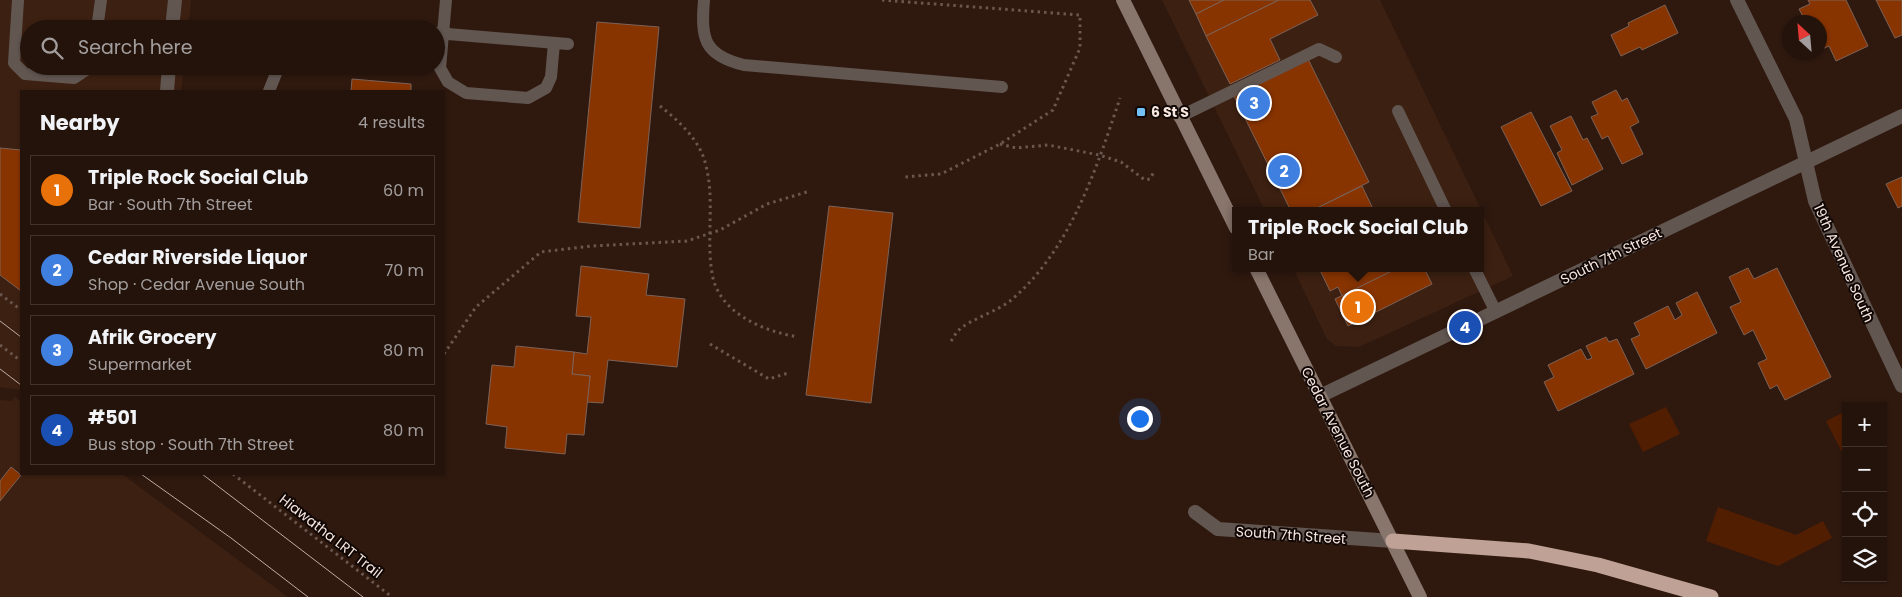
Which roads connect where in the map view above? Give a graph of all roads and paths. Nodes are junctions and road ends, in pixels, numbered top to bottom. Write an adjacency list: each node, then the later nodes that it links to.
1 (18, 0): 15 (lane)
2 (101, 0): 8 (lane)
3 (175, 0): 9 (street)
4 (446, 0): 10 (lane)
5 (704, 0): 21 (lane)
6 (1123, 0): 28 (main road)
7 (1738, 0): 31 (street, 19th Avenue South)
8 (98, 20)
9 (173, 20)
10 (442, 20)
11 (445, 34): 12 (lane)
12 (554, 43): 13 (lane); 20 (lane)
13 (568, 44)
14 (1336, 57): 28 (lane)
15 (20, 69)
16 (37, 75): 17 (lane)
17 (78, 75)
18 (168, 75): 22 (street)
19 (276, 75): 23 (lane)
20 (444, 75)
21 (1002, 86)
22 (167, 90)
23 (270, 90)
24 (1120, 98): 30 (path)
25 (660, 106): 36 (path)
26 (1398, 111): 34 (lane)
27 (1902, 116): 31 (street, South 7th Street)
28 (1179, 117): 35 (main road)
29 (1000, 144): 30 (path)
30 (1100, 155): 32 (path); 43 (path)
31 (1807, 162): 41 (street, South 7th Street); 49 (street, 19th Avenue South)
32 (1155, 170)
33 (810, 191): 36 (path)
34 (1444, 207)
35 (1232, 220)
36 (711, 233): 42 (path); 46 (path)
37 (1258, 272): 50 (main road, Cedar Avenue South)
38 (1476, 272): 41 (lane)
39 (0, 294): 40 (path)
40 (20, 309)
41 (1496, 312): 50 (street, South 7th Street)
42 (798, 337)
43 (951, 341)
44 (710, 344): 48 (path)
45 (0, 345): 47 (path)
46 (445, 353)
47 (20, 360)
48 (788, 373)
49 (1902, 386)
50 (1320, 396): 53 (main road, Cedar Avenue South)
51 (235, 475): 54 (path, Hiawatha LRT Trail)
52 (1195, 512): 53 (street, South 7th Street)
53 (1393, 541): 55 (main road, Cedar Avenue South); 56 (highway)
54 (392, 597)
55 (1420, 597)
56 (1711, 597)

